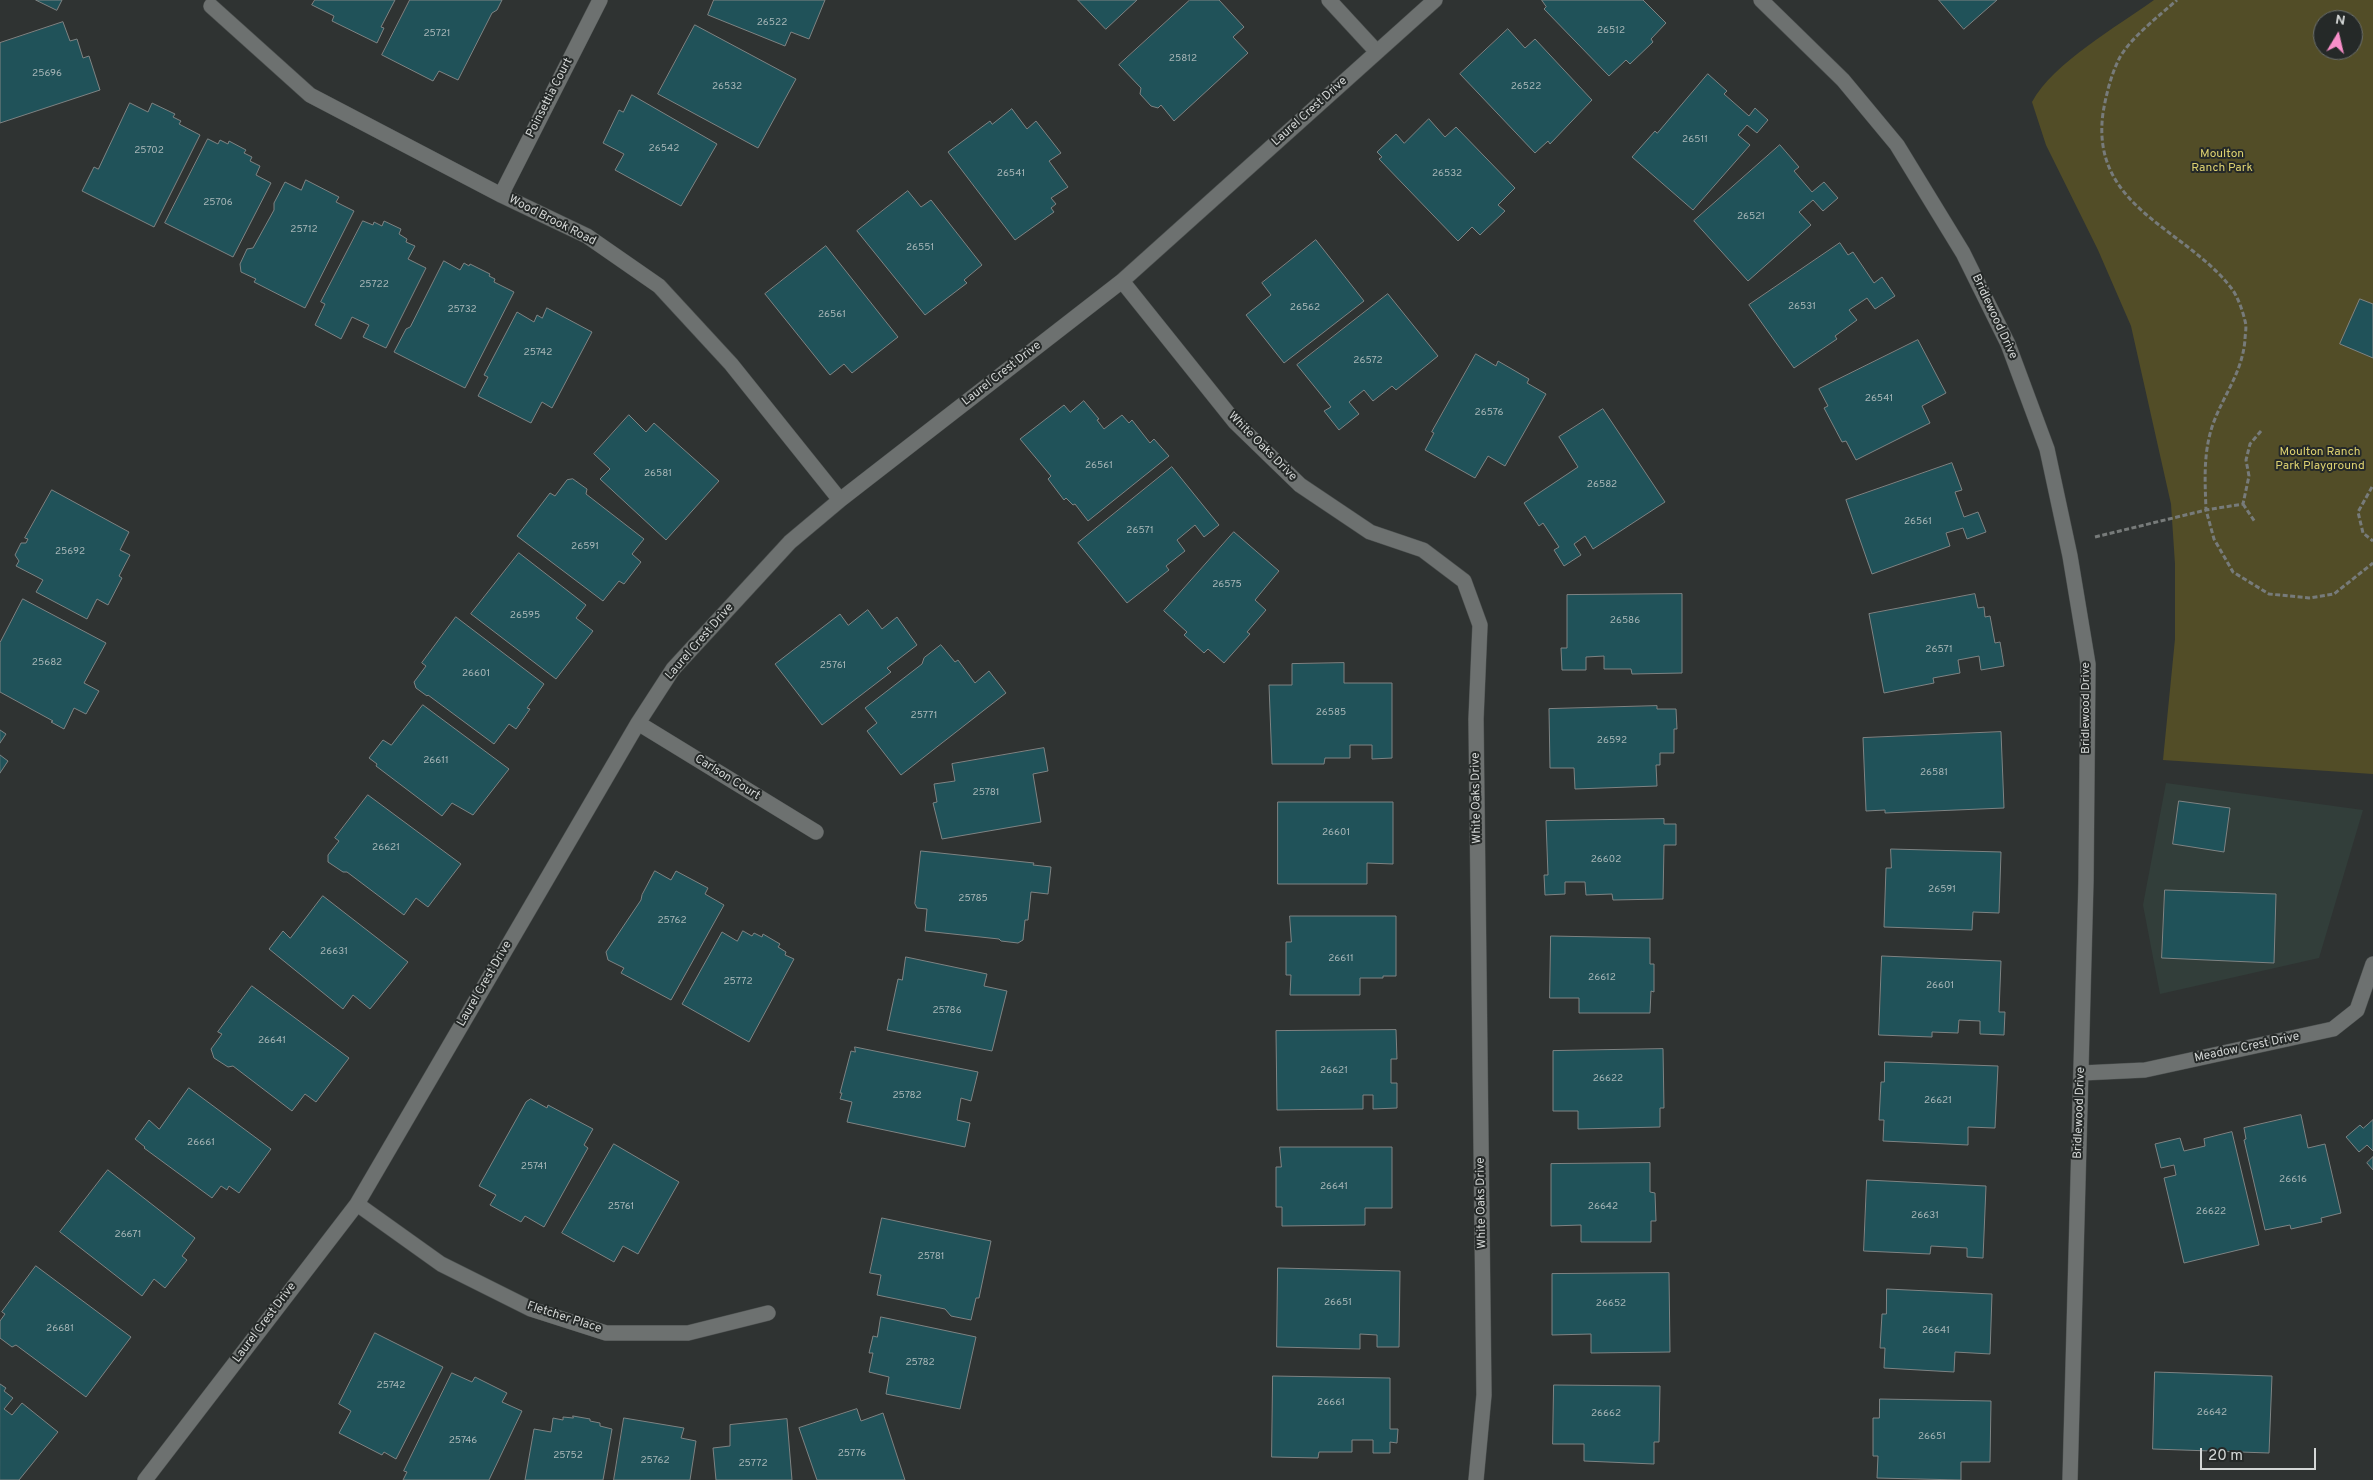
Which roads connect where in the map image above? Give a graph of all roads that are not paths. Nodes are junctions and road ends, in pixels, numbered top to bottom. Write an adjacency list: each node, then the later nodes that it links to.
1 (600, 0): 7 (street, Poinsettia Court)
2 (1328, 0): 6 (street)
3 (1435, 0): 6 (street, Laurel Crest Drive)
4 (1761, 0): 13 (street, Bridlewood Drive)
5 (211, 6): 7 (street, Wood Brook Road)
6 (1377, 52): 8 (street, Laurel Crest Drive)
7 (500, 195): 9 (street, Wood Brook Road)
8 (1122, 281): 9 (street, Laurel Crest Drive); 17 (street, White Oaks Drive)
9 (840, 500): 10 (street, Laurel Crest Drive)
10 (638, 723): 11 (street, Carlson Court); 14 (street, Laurel Crest Drive)
11 (816, 832)
12 (2373, 964): 13 (street, Meadow Crest Drive)
13 (2082, 1073): 18 (street, Bridlewood Drive)
14 (357, 1204): 15 (street, Fletcher Place); 16 (street, Laurel Crest Drive)
15 (768, 1312)
16 (145, 1480)
17 (1476, 1480)
18 (2070, 1480)

